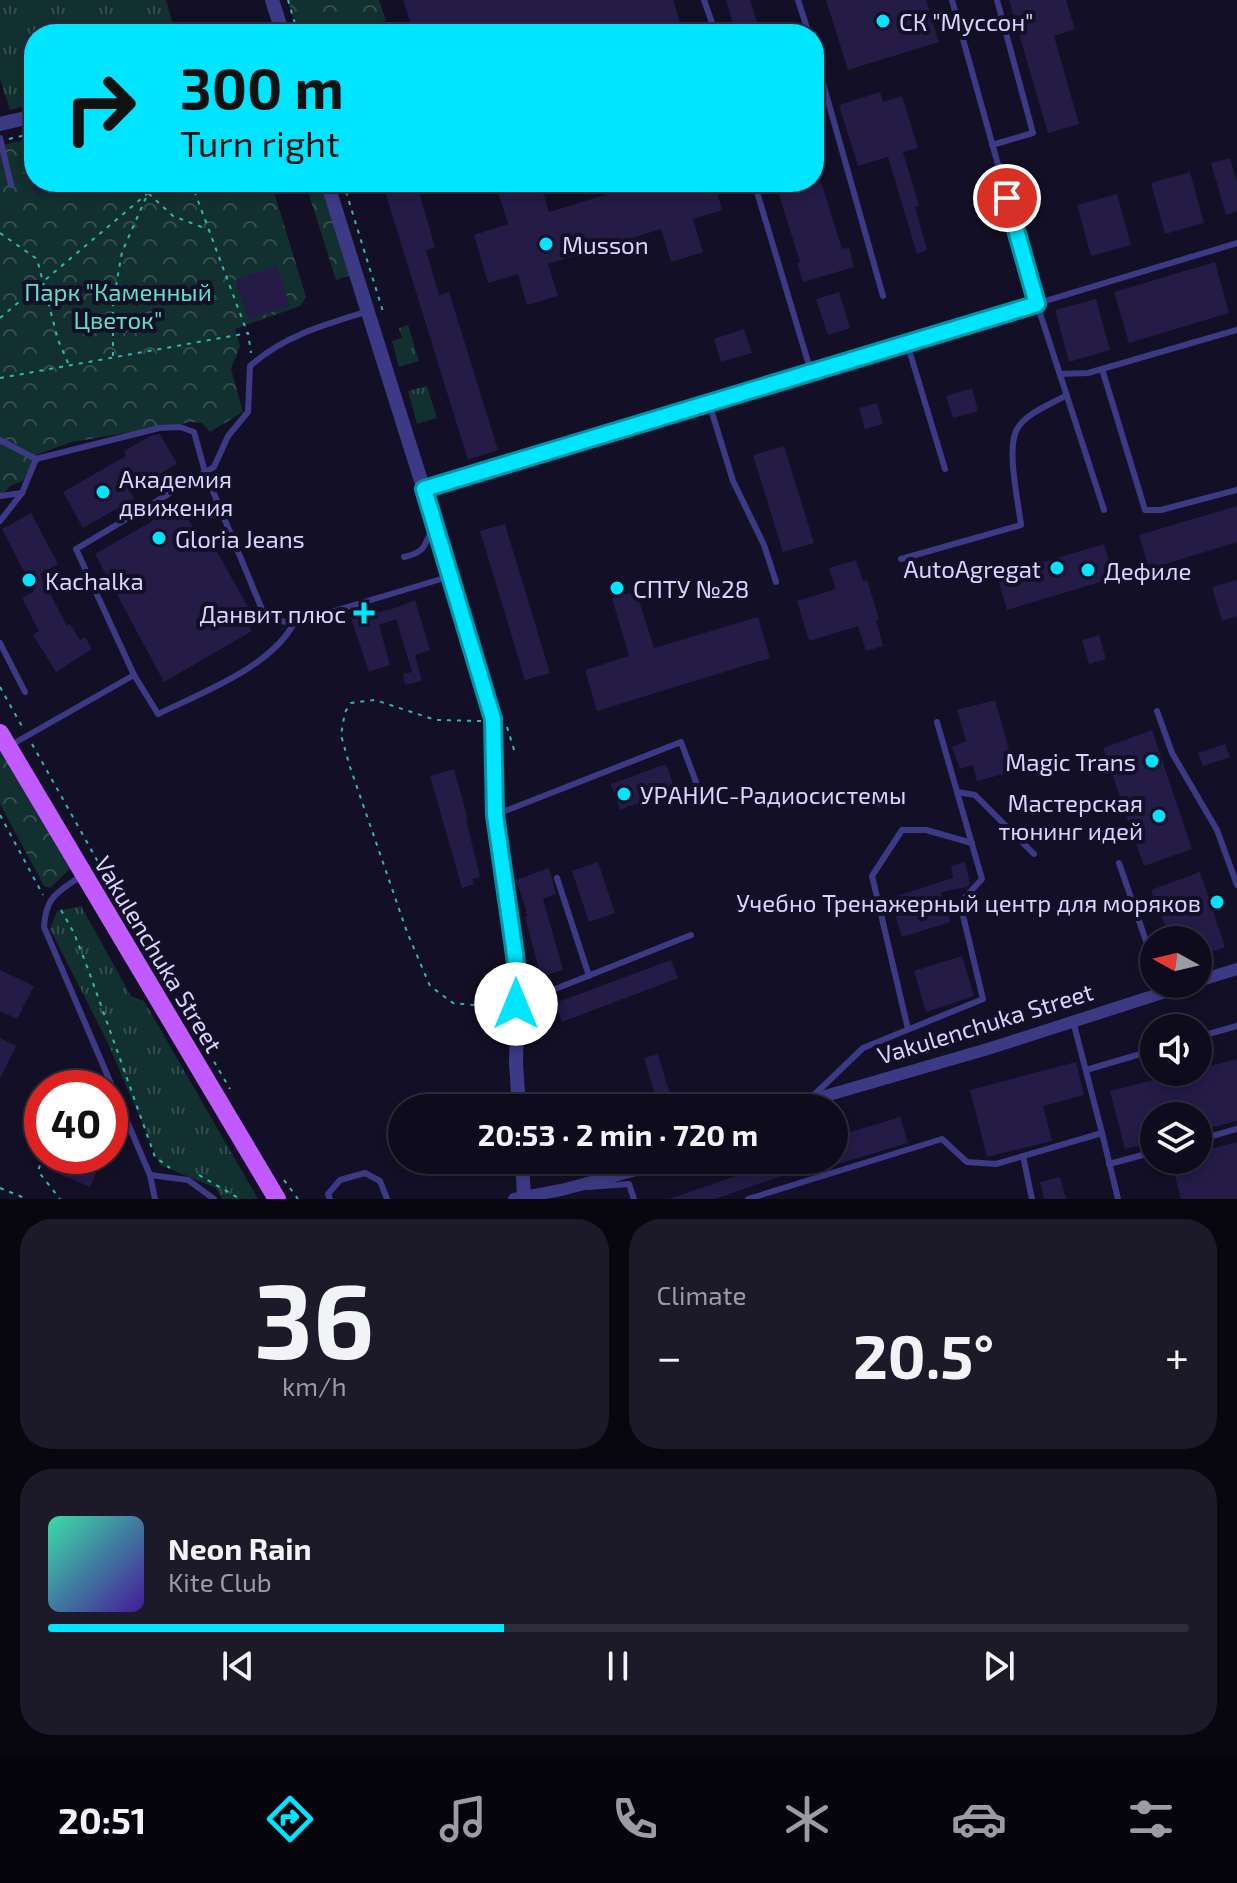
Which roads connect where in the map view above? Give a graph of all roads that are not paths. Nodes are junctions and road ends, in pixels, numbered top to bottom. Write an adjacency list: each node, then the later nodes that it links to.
1 (272, 0): 6 (street)
2 (704, 0): 7 (lane)
3 (798, 0): 8 (lane)
4 (952, 0): 13 (lane)
5 (997, 0): 13 (lane)
6 (280, 24)
7 (712, 24)
8 (806, 24)
9 (824, 87): 18 (lane)
10 (24, 118): 11 (street)
11 (0, 124)
12 (0, 140): 14 (lane)
13 (992, 145): 19 (lane)
14 (11, 185)
15 (330, 192): 20 (street)
16 (757, 192): 24 (lane)
17 (1237, 243): 19 (lane)
18 (883, 296)
19 (1037, 304): 22 (lane); 25 (lane)
20 (367, 312): 31 (lane); 32 (street)
21 (1237, 330): 23 (lane)
22 (907, 343): 24 (lane); 30 (lane)
23 (1102, 369): 25 (lane); 33 (lane)
24 (811, 372): 27 (lane)
25 (1060, 374): 26 (lane)
26 (1067, 395): 36 (lane); 40 (lane)
27 (709, 403): 32 (lane); 42 (lane)
28 (0, 440): 29 (lane)
29 (36, 459): 31 (lane); 34 (lane)
30 (945, 469)
31 (205, 472): 43 (lane); 45 (lane)
32 (424, 489): 37 (street)
33 (1237, 490)
34 (22, 493): 35 (lane); 38 (lane)
35 (0, 496)
36 (1104, 510)
37 (434, 520): 39 (lane); 41 (street)
38 (0, 521)
39 (404, 557)
40 (901, 559)
41 (451, 576): 43 (lane); 52 (street)
42 (776, 582)
43 (294, 623): 45 (lane)
44 (0, 643): 46 (lane)
45 (134, 675): 49 (lane)
46 (25, 692)
47 (1157, 711): 58 (lane)
48 (937, 722): 51 (lane)
49 (4, 740): 56 (main road, Vakulenchuka Street)
50 (696, 782): 52 (lane)
51 (957, 792): 53 (lane); 54 (lane)
52 (495, 815): 65 (street)
53 (972, 843): 68 (lane); 68 (lane)
54 (1034, 854)
55 (1119, 863): 59 (lane)
56 (84, 874): 71 (lane); 90 (main road, Vakulenchuka Street)
57 (557, 878): 62 (lane)
58 (1237, 885)
59 (1141, 926)
60 (691, 935): 62 (lane)
61 (1237, 969): 63 (street)
62 (589, 976): 65 (lane)
63 (1212, 977)
64 (1140, 996): 66 (street, Vakulenchuka Street)
65 (516, 1007): 73 (street)
66 (1073, 1021): 72 (lane); 75 (street, Vakulenchuka Street)
67 (1237, 1026): 69 (lane)
68 (908, 1029): 74 (lane)
69 (1212, 1033)
70 (1140, 1054): 72 (lane)
71 (106, 1070)
72 (1086, 1070): 78 (lane)
73 (519, 1094)
74 (815, 1094)
75 (831, 1094)
76 (128, 1122): 85 (lane)
77 (1237, 1129): 79 (lane)
78 (1102, 1133): 80 (lane); 82 (lane)
79 (1212, 1136)
80 (1023, 1156): 94 (lane); 95 (lane)
81 (1140, 1156): 82 (lane)
82 (1109, 1164): 96 (lane)
83 (521, 1174): 87 (street)
84 (621, 1174): 86 (street)
85 (150, 1175): 88 (lane); 89 (lane)
86 (561, 1190): 87 (street); 93 (lane)
87 (519, 1198)
88 (155, 1199)
89 (214, 1199)
90 (277, 1199)
91 (330, 1199): 92 (lane)
92 (387, 1199)
93 (634, 1199)
94 (748, 1199)
95 (1032, 1199)
96 (1118, 1199)

